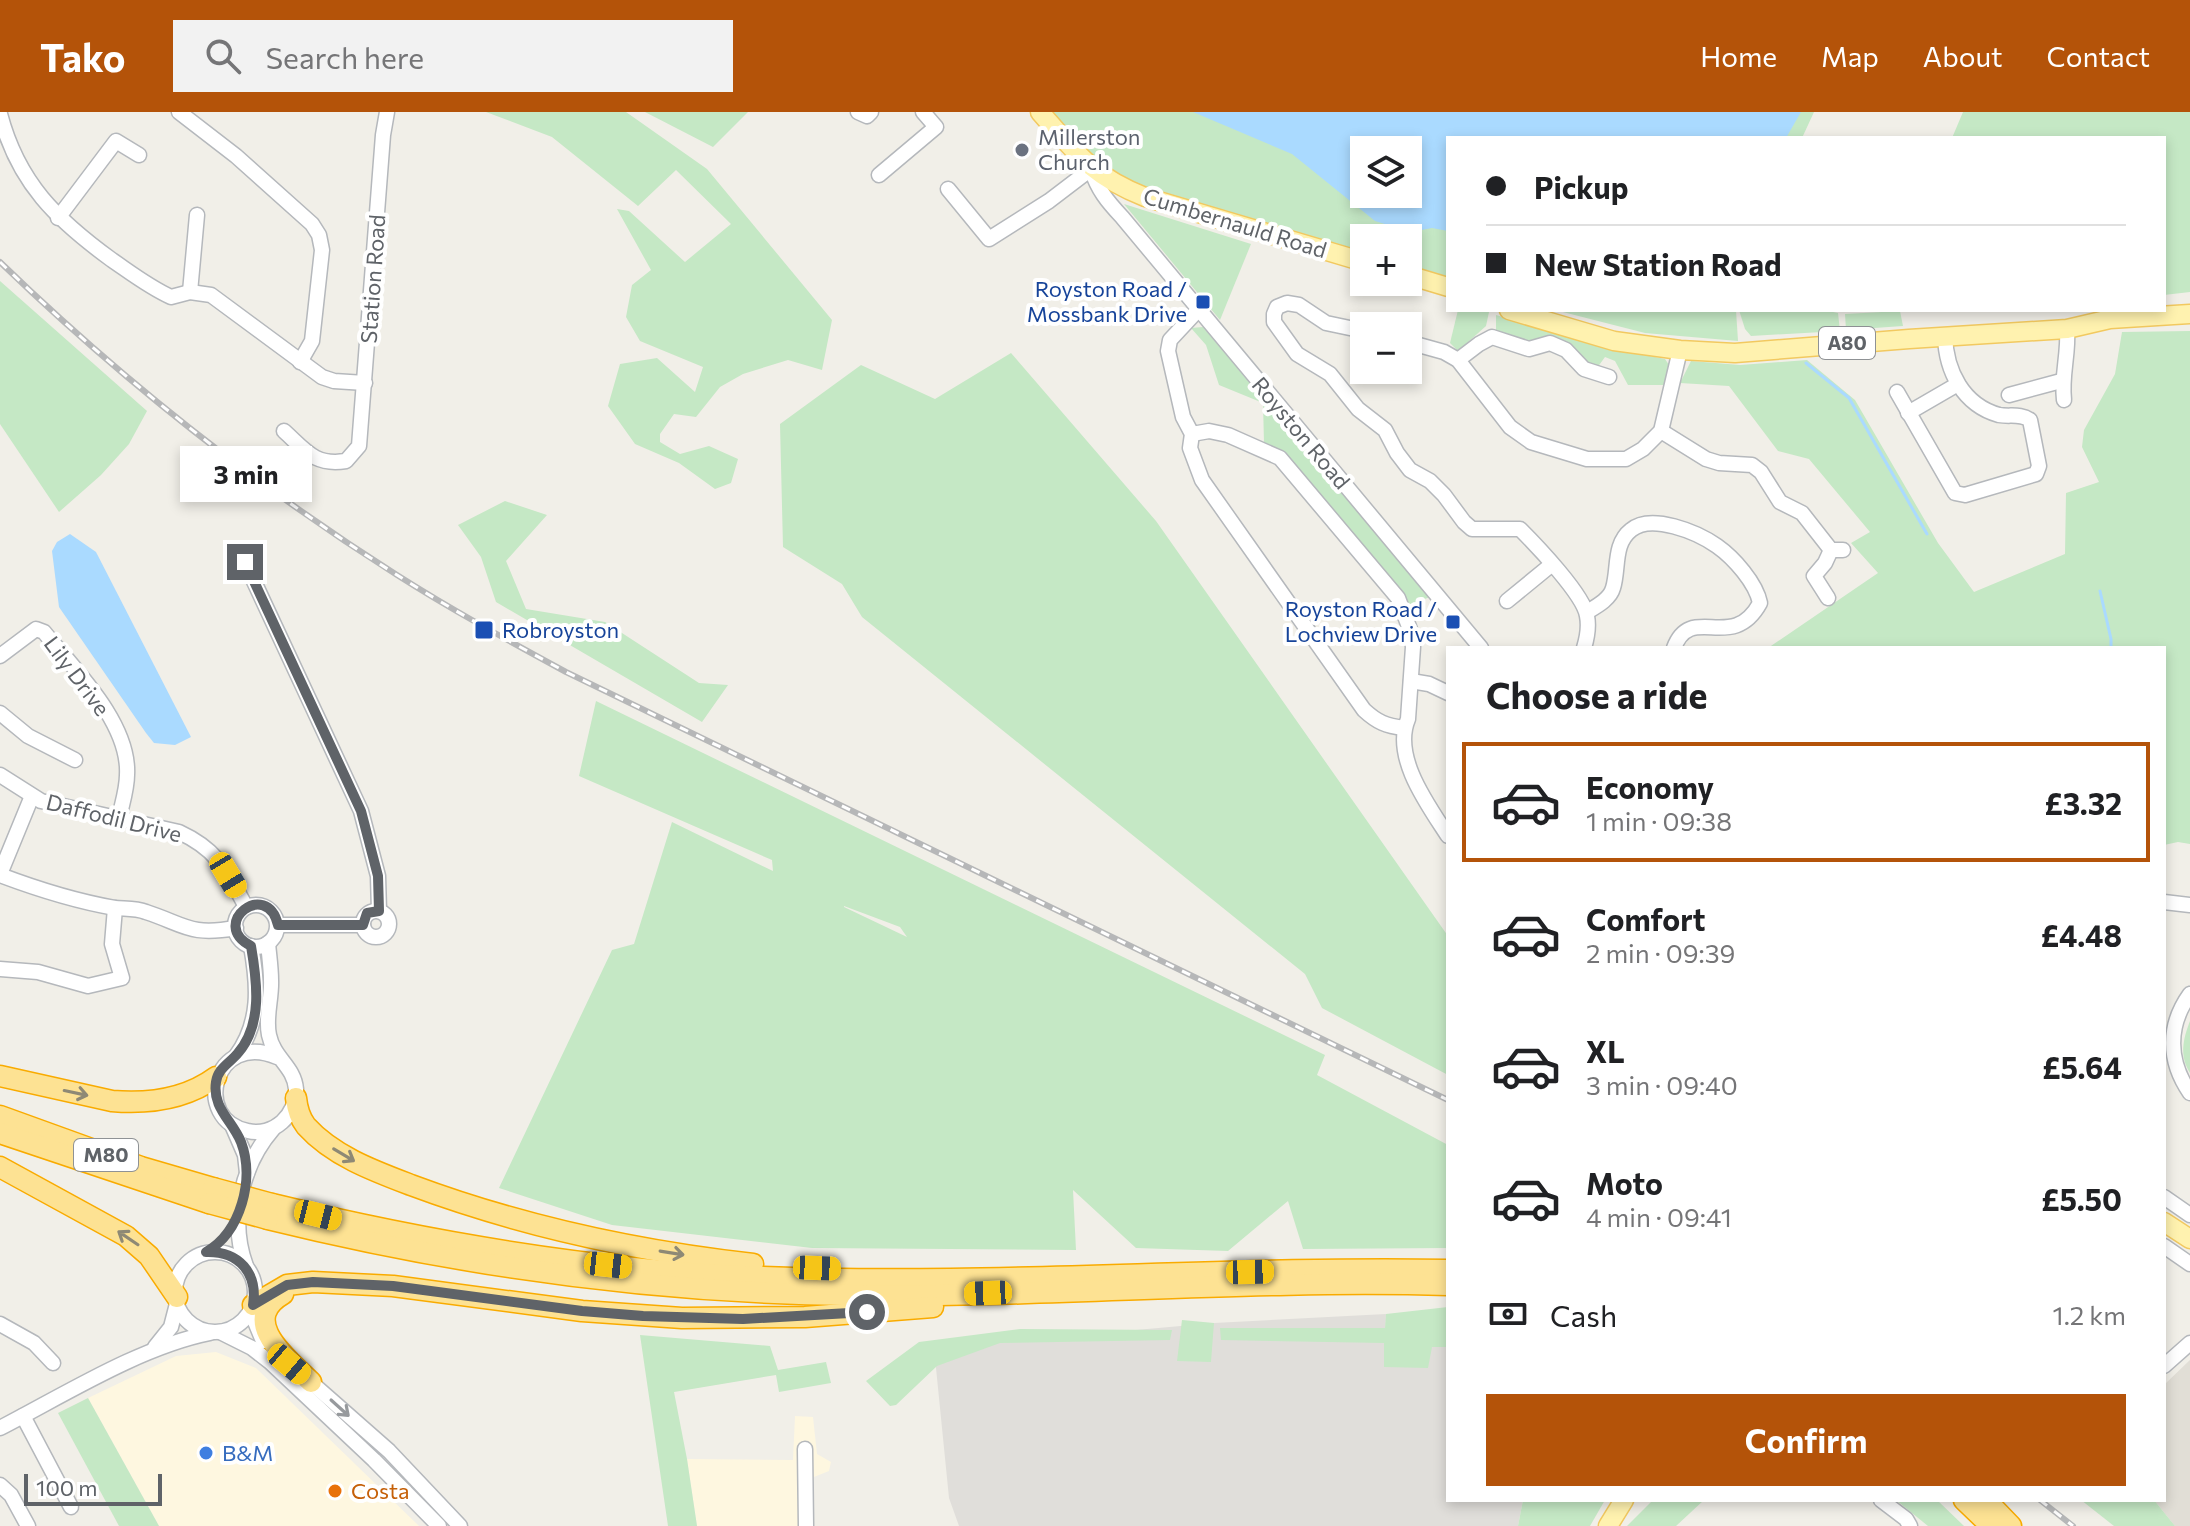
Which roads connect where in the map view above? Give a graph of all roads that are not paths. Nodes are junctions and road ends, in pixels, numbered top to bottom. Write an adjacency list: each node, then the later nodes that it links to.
1 (179, 112): 29 (street)
2 (387, 112): 32 (street, Station Road)
3 (858, 112): 4 (street)
4 (871, 112)
5 (923, 112): 10 (street)
6 (1040, 112): 9 (main road, Cumbernauld Road)
7 (0, 114): 15 (street)
8 (139, 155): 15 (street)
9 (1091, 169): 11 (main road, Cumbernauld Road); 12 (street); 14 (street, Royston Road)
10 (879, 175)
11 (1113, 183): 14 (street, Royston Road); 16 (main road, Cumbernauld Road)
12 (948, 189)
13 (197, 215): 19 (street)
14 (1122, 217): 20 (street, Royston Road)
15 (58, 218): 19 (street)
16 (1350, 258)
17 (1422, 279): 18 (main road)
18 (1446, 286)
19 (190, 292): 29 (street)
20 (1198, 310): 40 (street); 46 (street, Royston Road)
21 (1516, 312): 27 (main road, A80)
22 (2190, 314): 24 (main road, A80)
23 (1350, 328): 42 (street)
24 (2067, 329): 25 (main road, A80); 31 (street)
25 (1945, 336): 27 (main road, A80); 33 (street)
26 (1422, 346): 28 (street)
27 (1680, 350): 39 (street)
28 (1458, 360): 30 (street); 39 (street)
29 (300, 362): 32 (street)
30 (1609, 377)
31 (2061, 381): 35 (street); 36 (street)
32 (365, 383): 38 (street, Station Road)
33 (1958, 384): 37 (street); 37 (street)
34 (1897, 392): 37 (street)
35 (2009, 395)
36 (2064, 400)
37 (1908, 413)
38 (284, 431)
39 (1661, 431): 43 (street)
40 (1192, 434): 50 (street); 53 (street)
41 (244, 560): 64 (street)
42 (1551, 565): 44 (street); 45 (street)
43 (1828, 598)
44 (1507, 601)
45 (1587, 612): 47 (street); 48 (street)
46 (1479, 646)
47 (1584, 646)
48 (1675, 646)
49 (0, 656): 57 (street, Lily Drive)
50 (1411, 681): 51 (street); 53 (street)
51 (1446, 692)
52 (0, 713): 54 (street)
53 (1404, 728): 58 (street)
54 (75, 760)
55 (0, 775): 56 (street, Daffodil Drive)
56 (32, 796): 57 (street, Daffodil Drive); 59 (street)
57 (119, 818): 62 (street, Daffodil Drive)
58 (1446, 833)
59 (0, 874): 63 (street)
60 (2166, 902): 61 (street)
61 (2190, 905)
62 (246, 907): 65 (street); 67 (street)
63 (115, 908): 67 (street); 70 (street)
64 (379, 911): 66 (street); 66 (street)
65 (278, 925): 66 (street); 68 (street)
66 (363, 925)
67 (236, 928): 69 (street)
68 (268, 943): 69 (street); 73 (street)
69 (251, 946): 72 (street)
70 (0, 969)
71 (2190, 994): 76 (street)
72 (236, 1056): 73 (street); 75 (street)
73 (277, 1057): 77 (street)
74 (0, 1076): 75 (highway, one-way to 75)
75 (216, 1077): 79 (street)
76 (2190, 1093)
77 (296, 1098): 80 (street); 96 (highway, one-way to 96)
78 (0, 1116): 84 (highway, M80)
79 (230, 1123): 80 (street); 83 (street)
80 (273, 1128): 83 (street)
81 (0, 1133): 84 (highway, M80)
82 (0, 1167): 100 (highway, one-way to 82)
83 (247, 1173): 88 (street)
84 (211, 1196): 86 (highway, M80, bridge)
85 (2166, 1198): 87 (street)
86 (270, 1212): 96 (highway, M80); 99 (highway, M80)
87 (2190, 1215)
88 (236, 1221): 92 (street); 94 (street)
89 (2166, 1223): 90 (main road)
90 (2190, 1239)
91 (2166, 1247): 93 (street)
92 (206, 1252): 94 (street); 100 (street)
93 (2190, 1264)
94 (246, 1268): 101 (street)
95 (1446, 1270): 96 (highway, M80)
96 (1044, 1276)
97 (313, 1282): 99 (highway); 101 (highway); 108 (highway)
98 (1446, 1285): 99 (highway, M80)
99 (1116, 1290)
100 (178, 1298): 103 (street); 105 (street)
101 (252, 1308): 103 (street); 108 (street)
102 (0, 1324): 107 (street)
103 (217, 1332): 105 (street); 119 (street)
104 (2190, 1343): 106 (street)
105 (148, 1353): 109 (street)
106 (2166, 1362)
107 (53, 1363)
108 (311, 1382): 120 (street, one-way to 120)
109 (23, 1416): 110 (street); 117 (street)
110 (0, 1428)
111 (821, 1462): 121 (street)
112 (0, 1485): 118 (street)
113 (1623, 1502): 122 (main road)
114 (1883, 1502): 123 (street)
115 (1966, 1502): 124 (highway)
116 (1988, 1502): 125 (highway)
117 (71, 1507)
118 (28, 1526)
119 (439, 1526)
120 (460, 1526)
121 (806, 1526)
122 (1608, 1526)
123 (1910, 1526)
124 (1991, 1526)
125 (2011, 1526)

